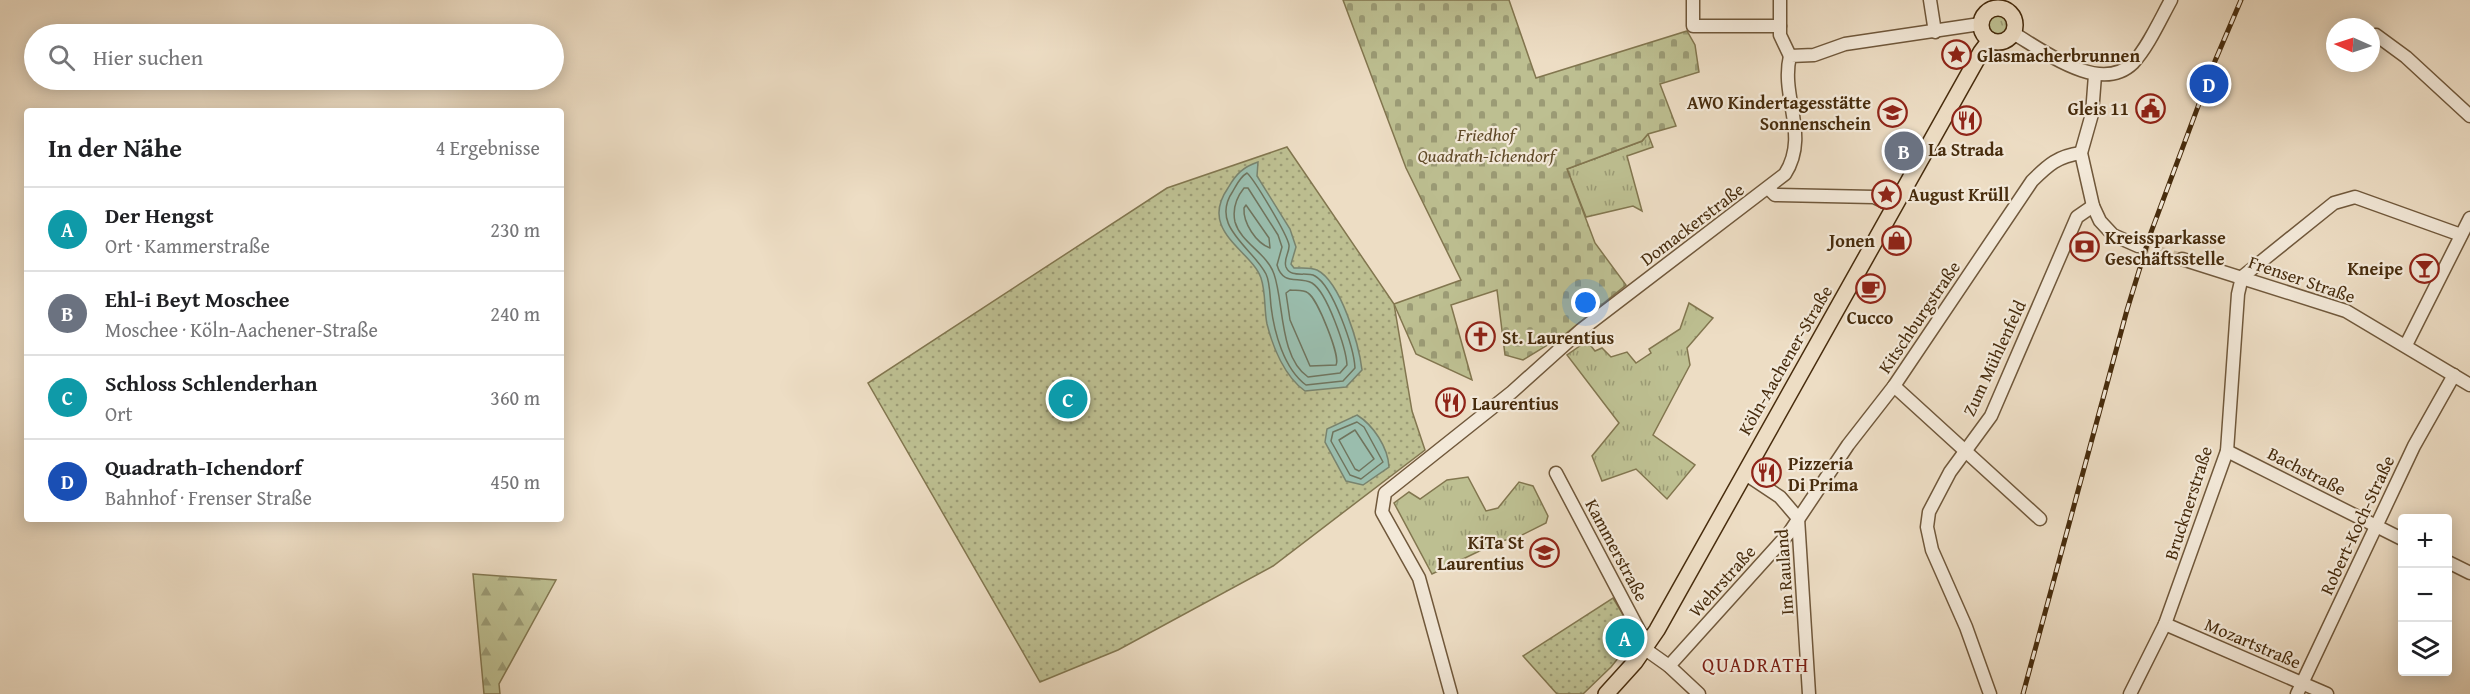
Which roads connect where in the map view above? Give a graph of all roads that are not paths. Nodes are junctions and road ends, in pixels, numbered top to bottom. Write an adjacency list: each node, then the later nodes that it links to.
1 (1692, 0): 7 (street)
2 (1780, 0): 7 (street)
3 (1930, 0): 8 (street)
4 (2171, 0): 13 (street)
5 (2010, 5): 6 (main road); 9 (main road)
6 (1980, 24): 8 (street); 11 (main road)
7 (1780, 26): 12 (street)
8 (1935, 32): 12 (street)
9 (2013, 33): 11 (main road); 13 (street)
10 (2380, 38): 14 (street)
11 (1990, 40): 18 (main road, Köln-Aachener-Straße)
12 (1790, 56): 16 (street, Domackerstraße)
13 (2095, 75): 15 (street)
14 (2470, 116)
15 (2081, 153): 17 (street); 27 (street, Kitschburgstraße)
16 (1768, 188): 18 (street); 42 (street, Domackerstraße)
17 (2093, 206): 21 (street); 28 (street, Zum Mühlenfeld)
18 (1894, 207): 31 (main road, Köln-Aachener-Straße)
19 (2470, 218): 20 (street)
20 (2462, 236): 23 (street); 24 (street)
21 (2138, 246)
22 (2182, 259): 23 (street, Frenser Straße)
23 (2242, 277): 24 (street, Frenser Straße); 29 (street, Brucknerstraße)
24 (2406, 345): 25 (street, Frenser Straße)
25 (2454, 375): 26 (street, Frenser Straße); 34 (street, Robert-Koch-Straße)
26 (2470, 385)
27 (1894, 387): 28 (street); 32 (street, Kitschburgstraße)
28 (1965, 449): 33 (street); 46 (street, Zum Mühlenfeld)
29 (2226, 451): 34 (street, Bachstraße); 38 (street, Brucknerstraße)
30 (1556, 473): 39 (street, Kammerstraße)
31 (1744, 473): 32 (street, Im Rauland); 39 (main road, Köln-Aachener-Straße)
32 (1798, 518): 40 (street, Wehrstraße); 45 (street, Im Rauland)
33 (2040, 519)
34 (2377, 526): 35 (street, Bachstraße); 41 (street, Robert-Koch-Straße)
35 (2398, 536)
36 (2452, 564): 37 (street)
37 (2470, 573)
38 (2165, 624): 41 (street, Mozartstraße); 47 (street, Brucknerstraße)
39 (1648, 645): 40 (street, Kammerstraße); 43 (main road, Köln-Aachener-Straße)
40 (1670, 666): 44 (street, Kammerstraße)
41 (2300, 689): 48 (street, Mozartstraße)
42 (1451, 694)
43 (1606, 694)
44 (1699, 694)
45 (1809, 694)
46 (1990, 694)
47 (2130, 694)
48 (2328, 694)

